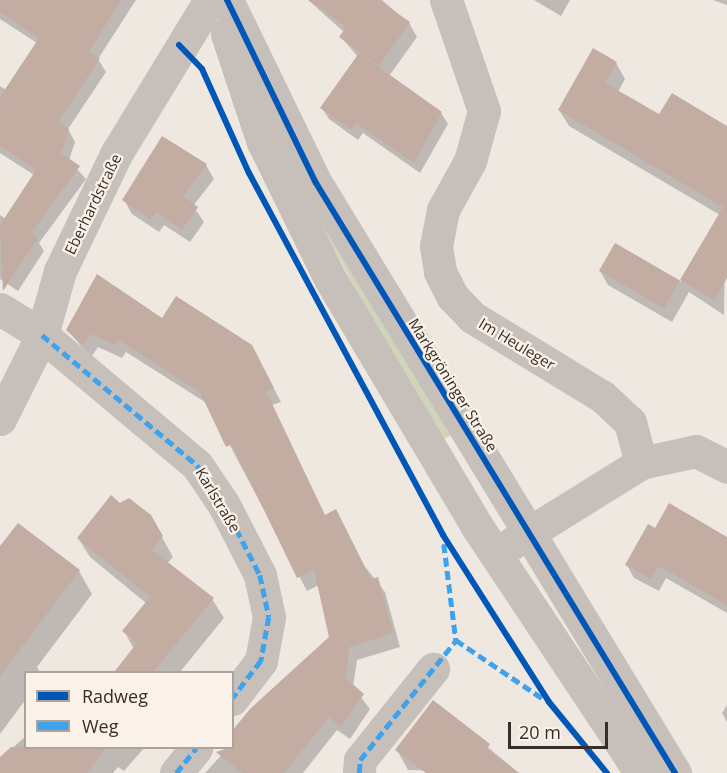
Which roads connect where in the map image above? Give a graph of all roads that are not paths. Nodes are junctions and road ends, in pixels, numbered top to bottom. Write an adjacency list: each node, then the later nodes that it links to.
1 (210, 0): 6 (street, Eberhardstraße)
2 (222, 0): 11 (street)
3 (227, 0): 10 (street, Markgröninger Straße)
4 (446, 0): 8 (street, Im Heuleger)
5 (0, 309): 6 (street, Karlstraße)
6 (42, 335): 7 (street, Eberhardstraße); 13 (street, Karlstraße)
7 (0, 419)
8 (641, 463): 9 (street); 10 (street)
9 (727, 467)
10 (529, 533): 11 (street); 18 (street, Markgröninger Straße)
11 (495, 554): 17 (street)
12 (433, 669): 16 (street)
13 (234, 696)
14 (194, 749): 15 (street)
15 (176, 773)
16 (359, 773)
17 (640, 773)
18 (675, 773)

